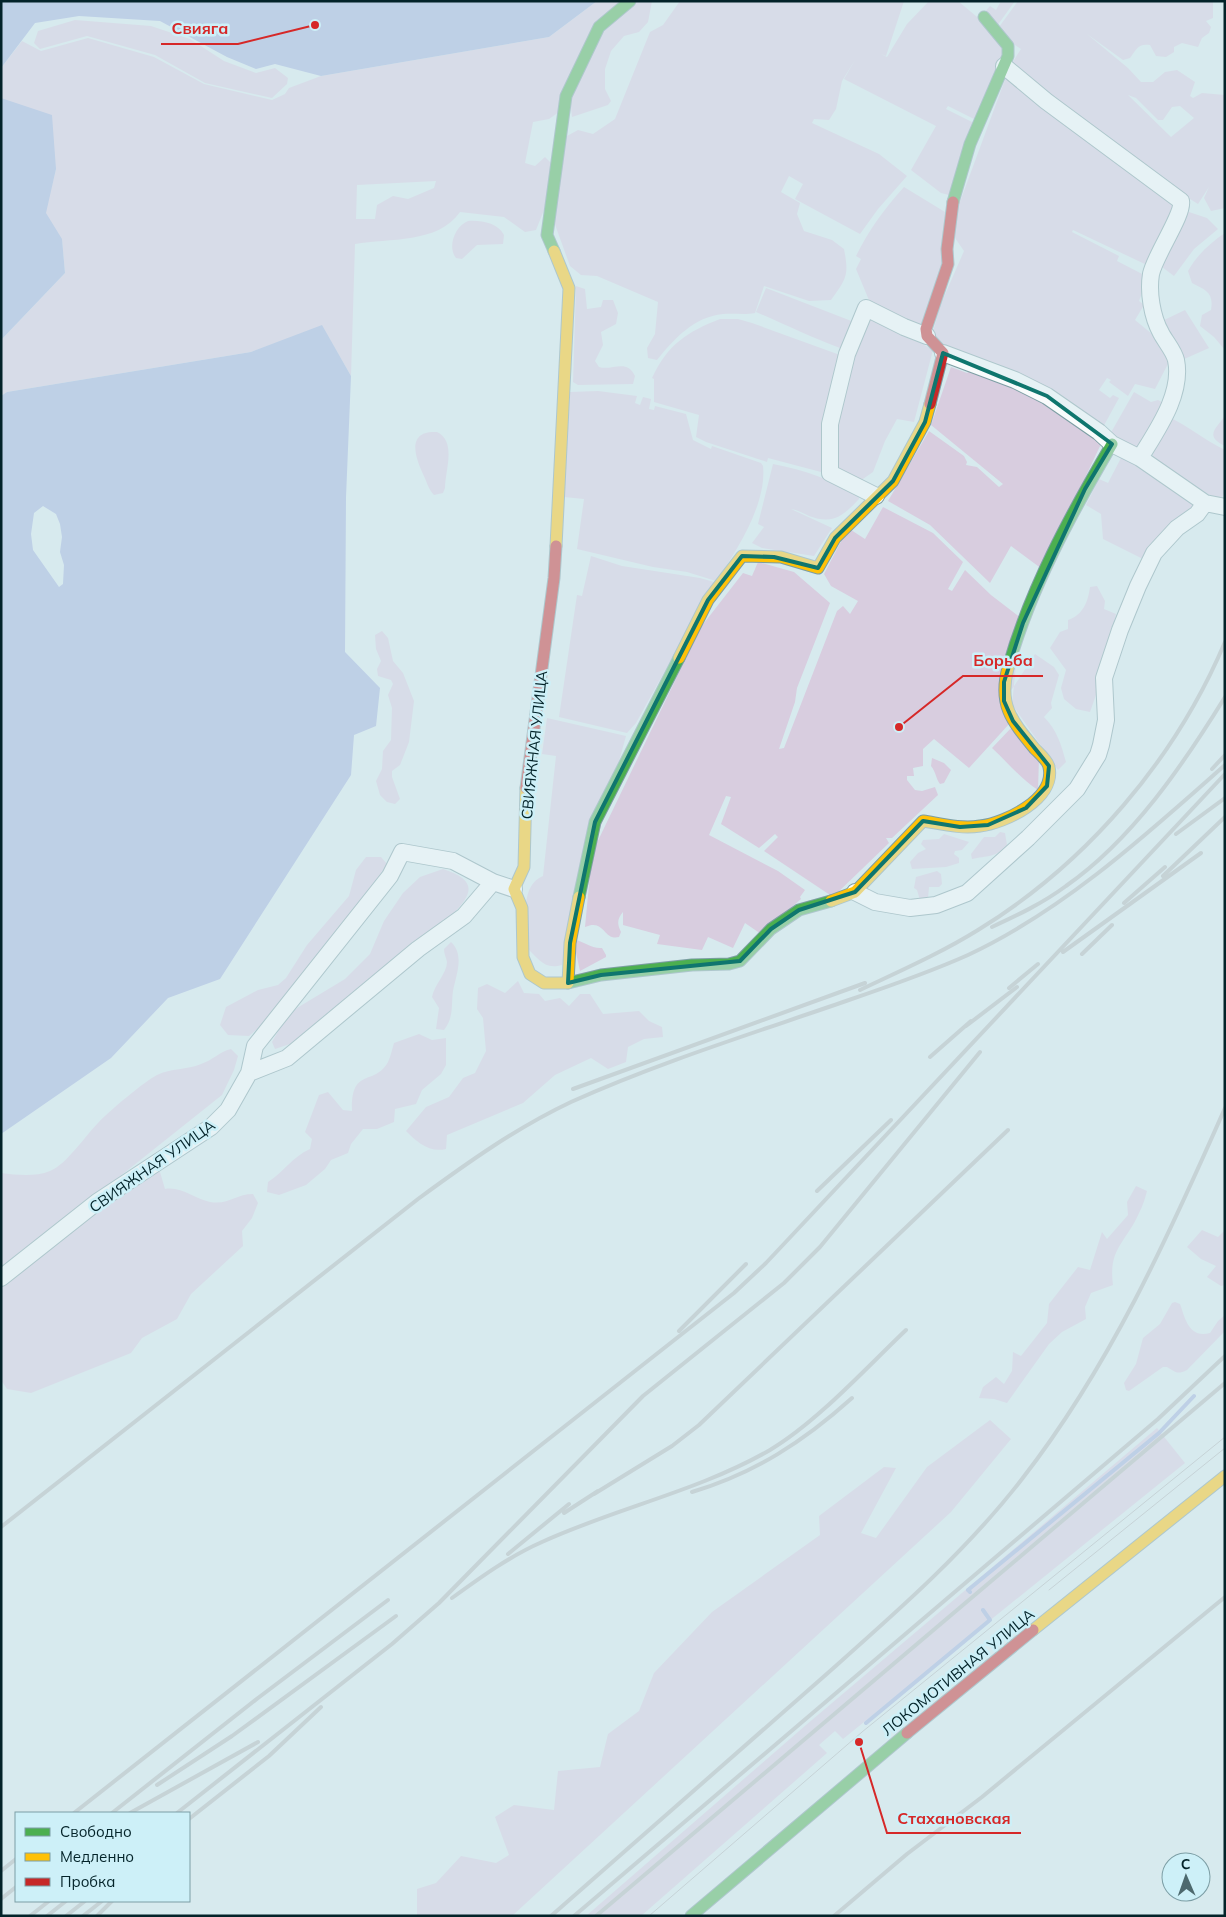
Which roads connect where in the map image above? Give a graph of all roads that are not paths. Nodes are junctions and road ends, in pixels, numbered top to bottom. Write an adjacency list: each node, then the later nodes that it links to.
1 (630, 1): 12 (street, СВИЯЖНАЯ УЛИЦА)
2 (984, 17): 3 (street)
3 (1004, 66): 4 (street); 7 (street)
4 (927, 336): 5 (street); 8 (street)
5 (943, 353): 6 (street); 8 (street)
6 (1112, 444): 7 (street); 13 (street)
7 (1140, 458): 9 (street)
8 (876, 496): 14 (street)
9 (1205, 503): 10 (street); 13 (street)
10 (1225, 507)
11 (494, 882): 12 (street, СВИЯЖНАЯ УЛИЦА); 15 (street); 15 (street, СВИЯЖНАЯ УЛИЦА)
12 (514, 889): 14 (street)
13 (855, 892): 14 (street)
14 (568, 982)
15 (249, 1073): 16 (street, СВИЯЖНАЯ УЛИЦА)
16 (1, 1278)
17 (1225, 1476): 18 (street, ЛОКОМОТИВНАЯ УЛИЦА)
18 (691, 1916)

